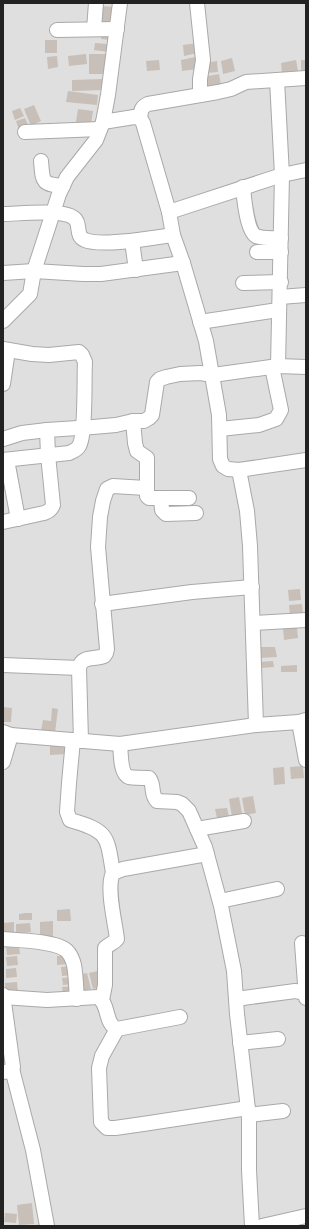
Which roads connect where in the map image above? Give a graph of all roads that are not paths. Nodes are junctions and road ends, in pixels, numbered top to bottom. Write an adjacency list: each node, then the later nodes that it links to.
1 (96, 3): 5 (street)
2 (120, 3): 4 (street)
3 (197, 3): 9 (street)
4 (117, 28): 5 (street); 11 (street)
5 (94, 29): 6 (street)
6 (57, 30)
7 (306, 78): 8 (street)
8 (278, 80): 9 (street); 15 (street)
9 (200, 95): 10 (street)
10 (140, 118): 11 (street); 19 (street)
11 (102, 125): 12 (street); 16 (street)
12 (26, 132)
13 (40, 161): 16 (street)
14 (306, 170): 15 (street)
15 (282, 175): 17 (street); 22 (street)
16 (63, 186): 18 (street)
17 (242, 188): 19 (street); 22 (street)
18 (54, 212): 20 (street); 23 (street); 28 (street)
19 (169, 212): 21 (street)
20 (3, 214)
21 (173, 236): 23 (street); 26 (street)
22 (281, 238): 25 (street)
23 (132, 240): 27 (street)
24 (257, 252): 25 (street)
25 (281, 252): 30 (street)
26 (183, 263): 27 (street); 35 (street)
27 (136, 270): 28 (street)
28 (34, 271): 29 (street); 34 (street)
29 (3, 273)
30 (281, 282): 31 (street); 33 (street)
31 (243, 283)
32 (306, 294): 33 (street)
33 (280, 304): 35 (street); 37 (street)
34 (3, 321)
35 (200, 322): 39 (street)
36 (6, 350): 40 (street); 42 (street)
37 (275, 367): 38 (street); 39 (street); 43 (street)
38 (306, 367)
39 (213, 375): 41 (street); 43 (street)
40 (3, 384)
41 (133, 421): 42 (street); 50 (street)
42 (83, 428): 44 (street); 46 (street)
43 (220, 429): 49 (street)
44 (47, 430): 45 (street); 46 (street)
45 (9, 437): 47 (street)
46 (48, 455): 47 (street); 54 (street)
47 (9, 460): 54 (street)
48 (306, 460): 49 (street)
49 (239, 470): 56 (street)
50 (146, 488): 51 (street); 57 (street)
51 (161, 498): 52 (street); 53 (street)
52 (189, 498)
53 (196, 512)
54 (18, 519): 55 (street)
55 (3, 522)
56 (252, 587): 57 (street); 59 (street)
57 (102, 604): 61 (street)
58 (306, 620): 59 (street)
59 (253, 623): 63 (street)
60 (3, 665): 61 (street)
61 (79, 668): 65 (street)
62 (303, 721): 63 (street); 67 (street)
63 (256, 725): 66 (street)
64 (7, 733): 65 (street); 68 (street)
65 (77, 741): 66 (street); 72 (street)
66 (120, 744): 70 (street)
67 (306, 760)
68 (3, 762)
69 (244, 821): 70 (street)
70 (197, 829): 71 (street)
71 (207, 854): 72 (street); 74 (street)
72 (113, 873): 81 (street)
73 (278, 889): 74 (street)
74 (220, 901): 80 (street)
75 (3, 939): 79 (street)
76 (302, 943): 78 (street)
77 (3, 996): 79 (street); 86 (street)
78 (306, 996): 80 (street)
79 (77, 999): 81 (street)
80 (236, 999): 85 (street)
81 (102, 1000): 83 (street)
82 (180, 1017): 83 (street)
83 (117, 1028): 88 (street)
84 (278, 1039): 85 (street)
85 (240, 1043): 88 (street)
86 (8, 1071): 90 (street)
87 (283, 1111): 88 (street)
88 (249, 1112): 91 (street)
89 (306, 1216): 92 (street)
90 (47, 1226)
91 (252, 1226)
92 (262, 1226)

